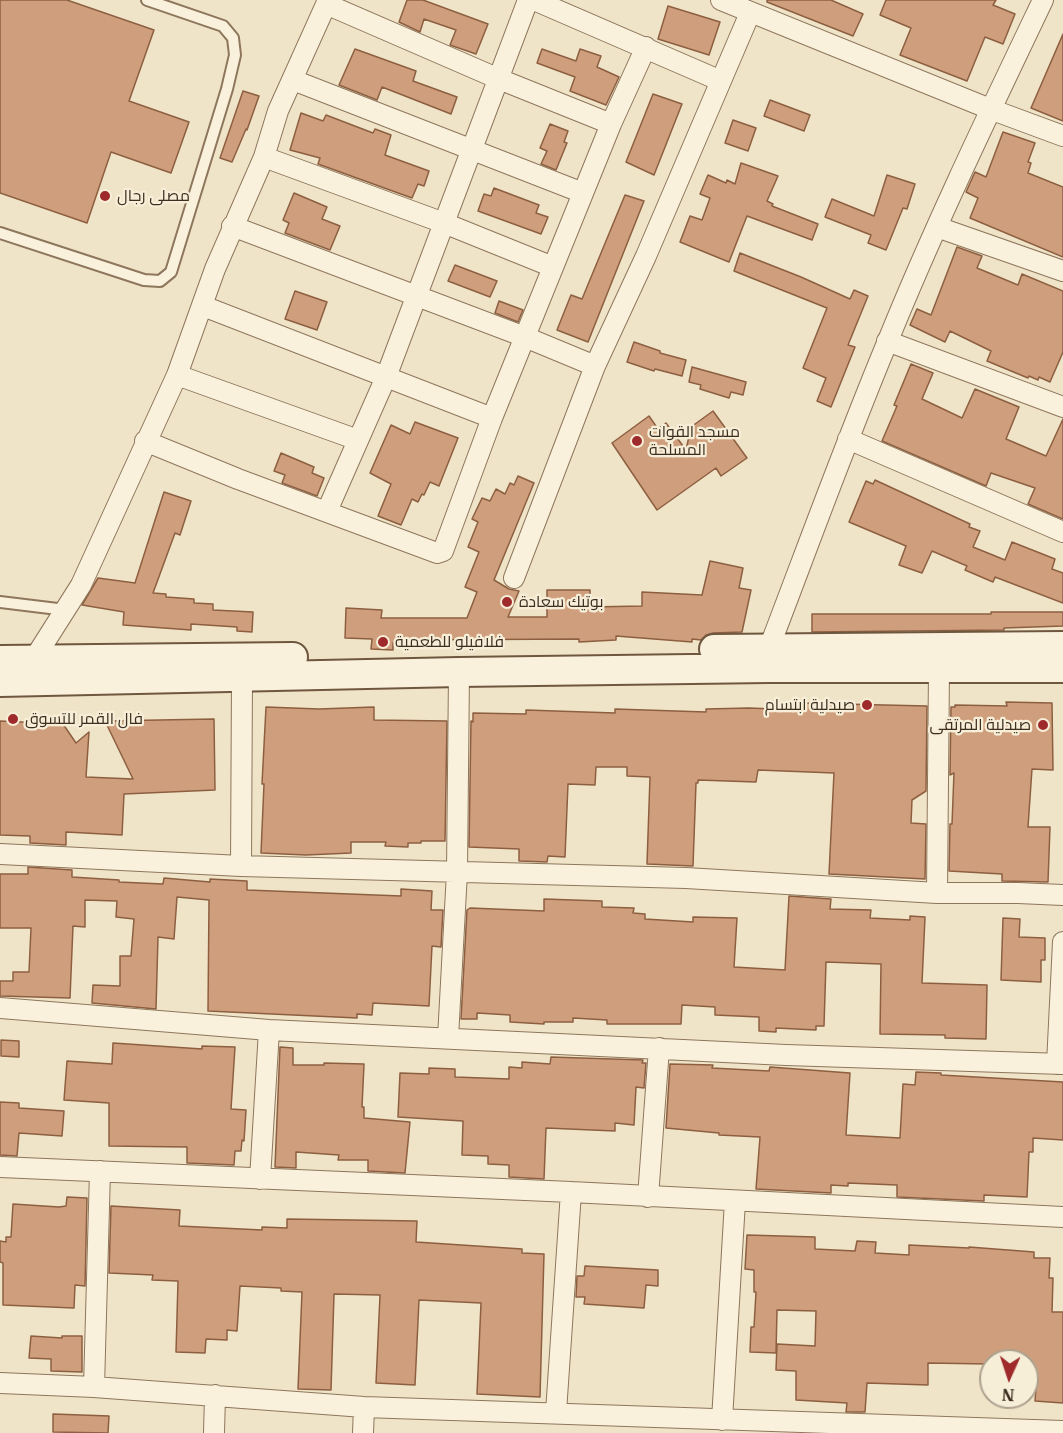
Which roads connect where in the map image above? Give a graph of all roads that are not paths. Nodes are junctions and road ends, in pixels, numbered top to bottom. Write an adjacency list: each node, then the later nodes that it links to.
1 (147, 0): 21 (lane)
2 (528, 0): 9 (street)
3 (534, 0): 8 (street)
4 (721, 0): 7 (street)
5 (1043, 0): 12 (street)
6 (327, 2): 9 (street); 10 (street)
7 (750, 13): 11 (street); 12 (street)
8 (646, 47): 11 (street); 13 (street)
9 (499, 79): 13 (street); 15 (street)
10 (293, 80): 15 (street); 16 (street)
11 (721, 81): 28 (street)
12 (990, 109): 14 (street); 20 (street)
13 (610, 124): 17 (street)
14 (1063, 136)
15 (472, 150): 17 (street); 18 (street)
16 (264, 157): 18 (street); 19 (street)
17 (583, 193): 22 (street)
18 (444, 223): 22 (street); 24 (street)
19 (232, 226): 24 (street); 25 (street)
20 (937, 227): 23 (street); 27 (street)
21 (0, 233)
22 (553, 267): 26 (street)
23 (1063, 271)
24 (417, 296): 26 (street); 30 (street)
25 (203, 306): 29 (street); 30 (street)
26 (525, 336): 28 (street); 32 (street)
27 (887, 341): 31 (street); 33 (street)
28 (595, 366): 38 (street)
29 (177, 375): 34 (street); 35 (street)
30 (386, 377): 32 (street); 34 (street)
31 (1063, 407)
32 (492, 418): 36 (street)
33 (848, 439): 37 (street); 42 (street)
34 (358, 440): 36 (street)
35 (145, 441): 36 (street); 40 (street)
36 (327, 511)
37 (1063, 532)
38 (514, 578)
39 (0, 602): 40 (lane)
40 (66, 610): 46 (street)
41 (1063, 646): 42 (main road)
42 (769, 658): 45 (main road); 46 (main road); 47 (main road)
43 (0, 660): 46 (main road)
44 (1063, 668): 45 (main road)
45 (939, 669): 53 (street)
46 (32, 670): 48 (main road); 49 (main road)
47 (459, 672): 48 (main road); 52 (street)
48 (242, 677): 51 (street)
49 (0, 682)
50 (0, 854): 51 (street)
51 (242, 866): 52 (street)
52 (457, 872): 53 (street); 58 (street)
53 (937, 893): 54 (street)
54 (1063, 895)
55 (1063, 942): 60 (street)
56 (0, 1008): 57 (street)
57 (269, 1030): 58 (street); 63 (street)
58 (448, 1038): 59 (street)
59 (659, 1048): 60 (street); 65 (street)
60 (1060, 1064)
61 (0, 1167): 62 (street)
62 (100, 1171): 63 (street); 69 (street)
63 (260, 1179): 64 (street)
64 (571, 1192): 65 (street); 72 (street)
65 (648, 1197): 66 (street)
66 (735, 1201): 67 (street); 73 (street)
67 (1063, 1217)
68 (0, 1383): 69 (street)
69 (94, 1387): 70 (street)
70 (215, 1395): 71 (street); 76 (street)
71 (364, 1407): 72 (street); 77 (street)
72 (556, 1412): 73 (street)
73 (723, 1420): 74 (street)
74 (880, 1430): 75 (street)
75 (1063, 1431)
76 (214, 1433)
77 (363, 1433)

